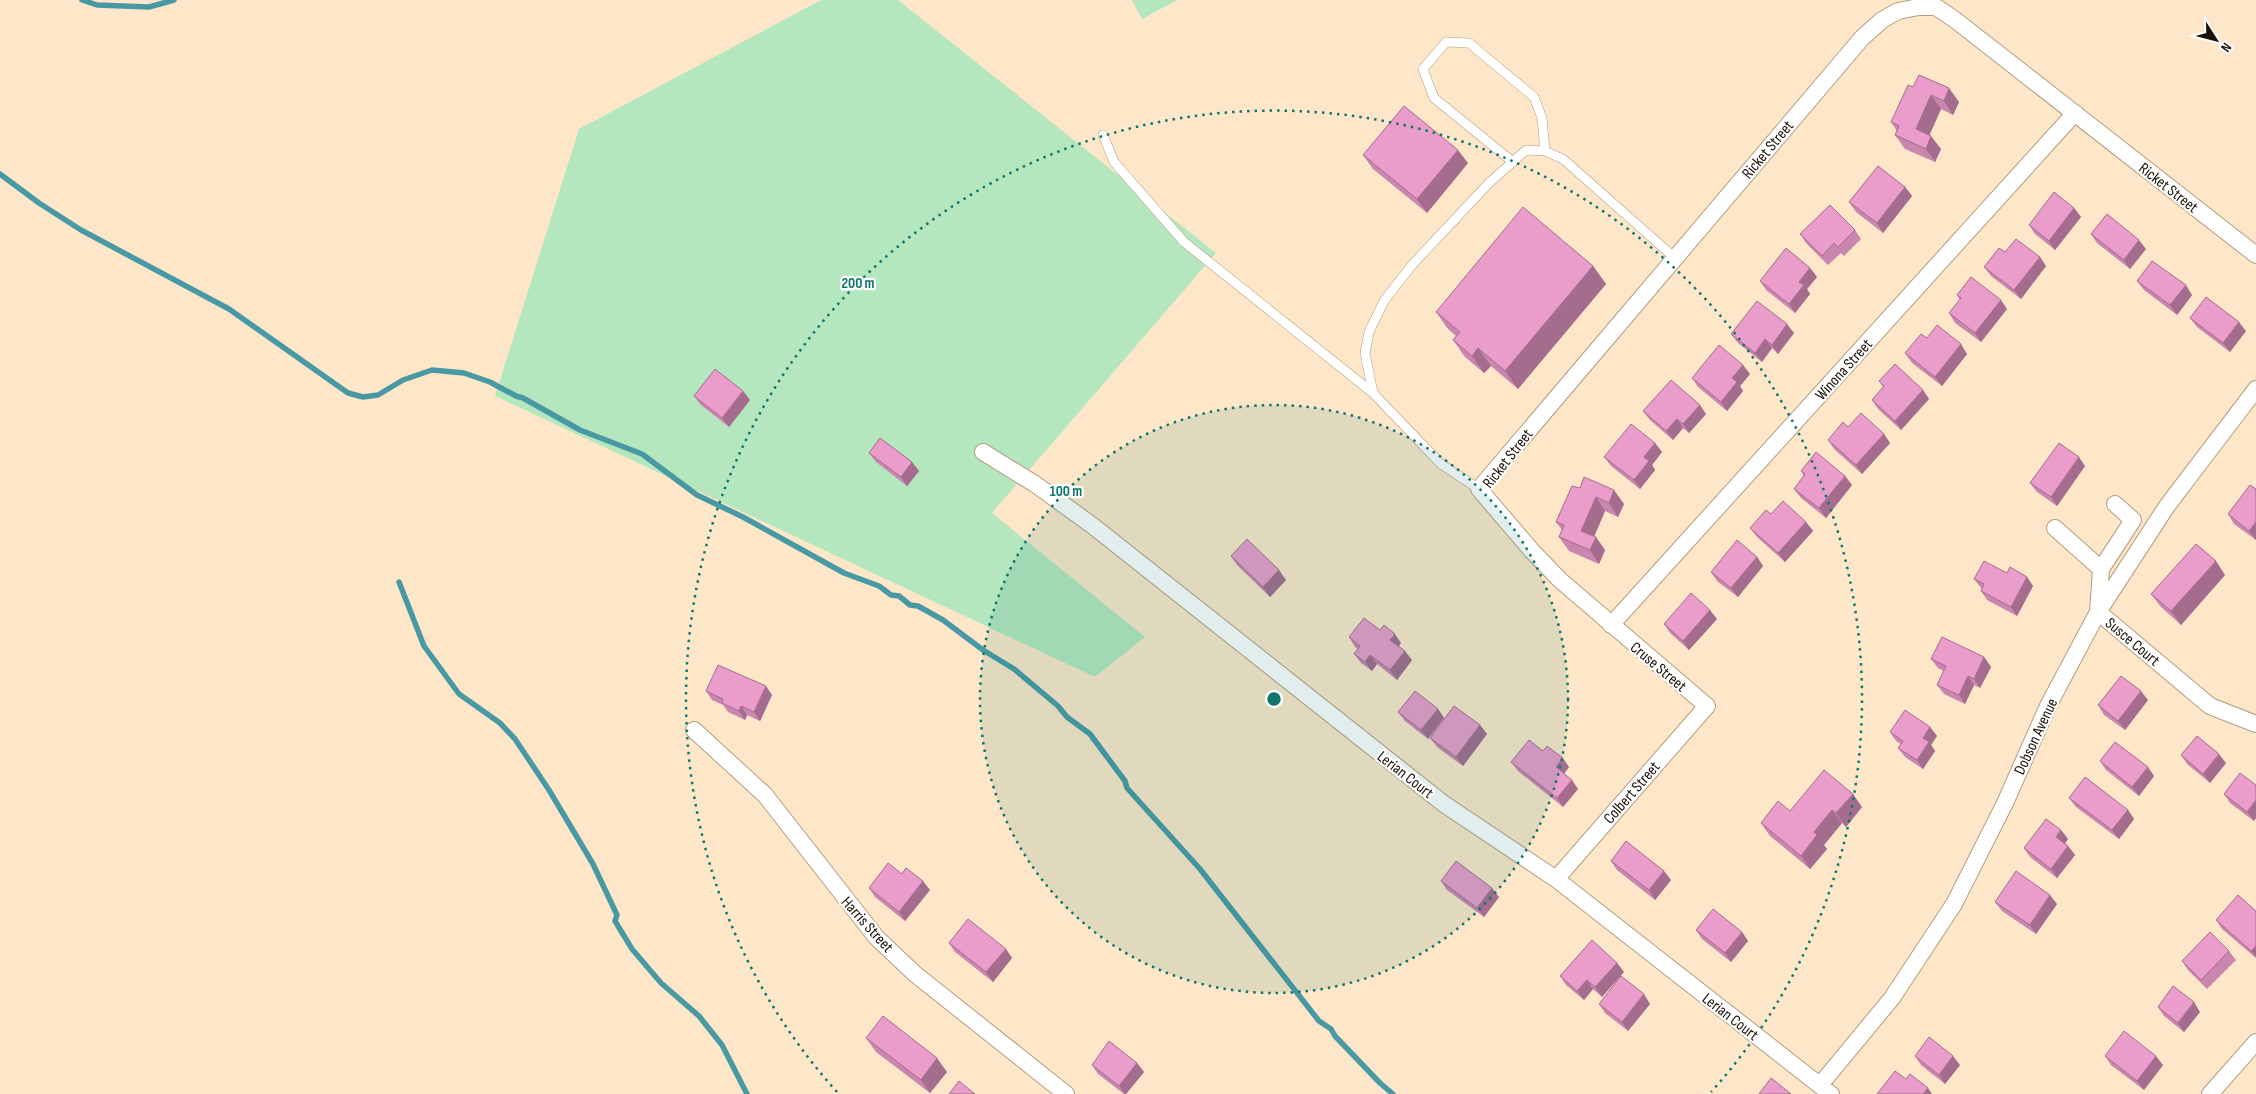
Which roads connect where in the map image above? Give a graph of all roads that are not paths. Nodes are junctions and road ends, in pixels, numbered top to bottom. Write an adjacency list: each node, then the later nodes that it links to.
1 (2075, 113): 5 (street, Ricket Street); 6 (street, Ricket Street); 15 (street, Winona Street)
2 (1103, 135): 8 (lane)
3 (1545, 151): 4 (lane); 4 (lane); 6 (lane)
4 (1513, 162): 8 (lane)
5 (2256, 255)
6 (1675, 258): 10 (street, Ricket Street)
7 (2256, 389): 14 (street, Dobson Avenue)
8 (1372, 393): 10 (lane)
9 (982, 452): 19 (street, Lerian Court)
10 (1479, 489): 15 (street, Ricket Street)
11 (2115, 504): 13 (street)
12 (2055, 528): 13 (street)
13 (2101, 569): 14 (street, Susce Court)
14 (2098, 612): 17 (street, Susce Court); 21 (street, Dobson Avenue)
15 (1611, 626): 16 (street, Cruse Street)
16 (1707, 706): 19 (street, Colbert Street)
17 (2256, 724)
18 (694, 730): 22 (street, Harris Street)
19 (1556, 879): 21 (street, Lerian Court)
20 (2256, 1043): 23 (street)
21 (1826, 1090)
22 (1066, 1094)
23 (2210, 1094)

